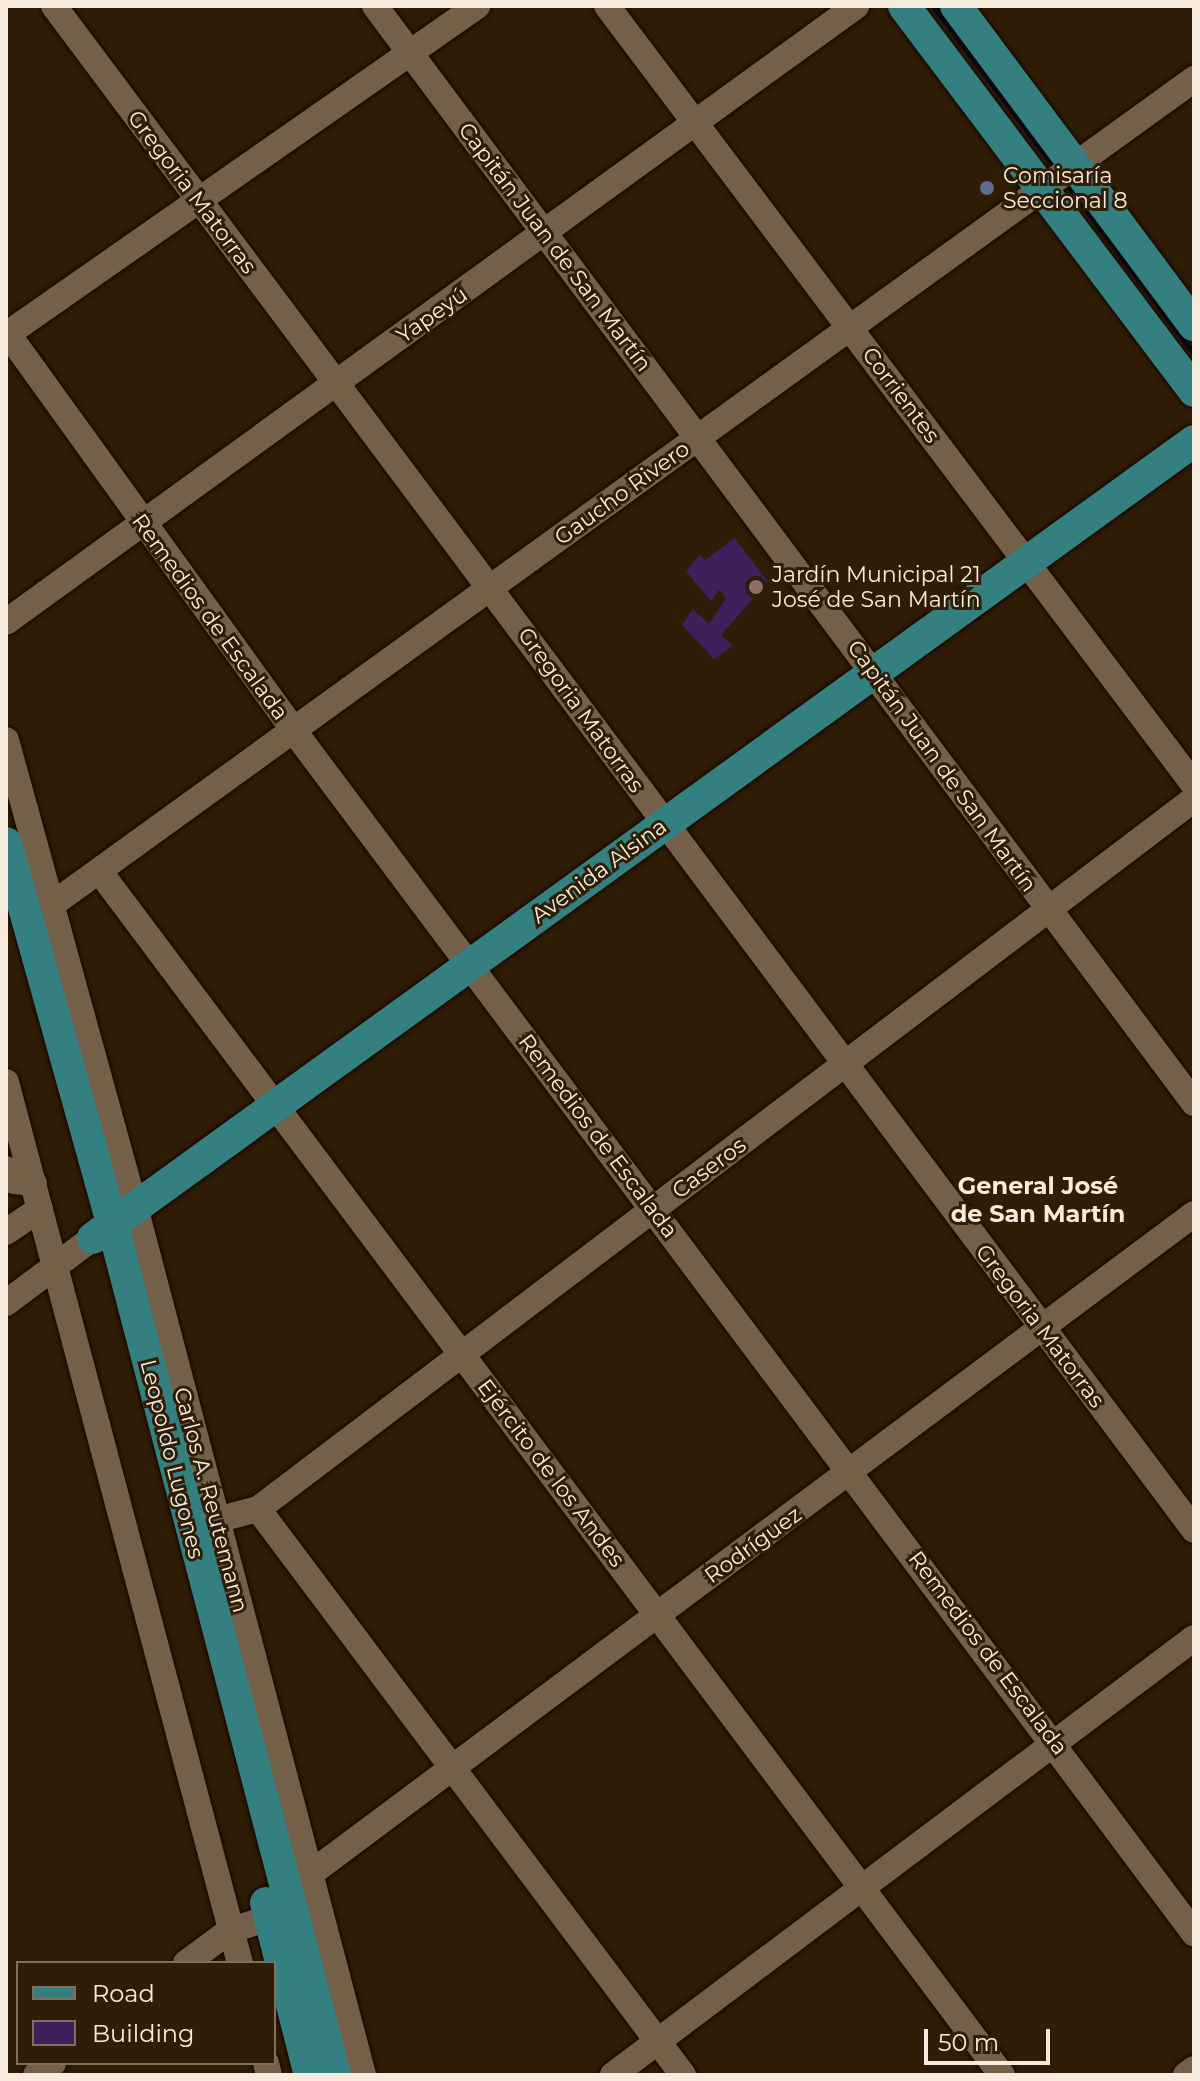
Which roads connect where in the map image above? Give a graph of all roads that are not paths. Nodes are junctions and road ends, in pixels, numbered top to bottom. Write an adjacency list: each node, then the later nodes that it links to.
1 (54, 6): 12 (street, Gregoria Matorras)
2 (375, 6): 8 (street, Capitán Juan de San Martín)
3 (477, 6): 8 (street)
4 (607, 6): 10 (street, Corrientes)
5 (856, 6): 10 (street, Yapeyú)
6 (904, 6): 11 (main road)
7 (956, 6): 11 (main road)
8 (409, 51): 12 (street); 13 (street, Capitán Juan de San Martín)
9 (1194, 79): 11 (street, Gaucho Rivero)
10 (696, 124): 13 (street, Yapeyú); 15 (street, Corrientes)
11 (1058, 178): 14 (main road); 15 (street, Gaucho Rivero); 18 (main road)
12 (198, 201): 16 (street); 17 (street, Gregoria Matorras)
13 (545, 235): 17 (street, Yapeyú); 19 (street, Capitán Juan de San Martín)
14 (1194, 325)
15 (851, 328): 19 (street, Gaucho Rivero); 22 (street, Corrientes)
16 (7, 334): 21 (street, Remedios de Escalada)
17 (337, 383): 21 (street, Yapeyú); 23 (street, Gregoria Matorras)
18 (1194, 391)
19 (698, 437): 23 (street, Gaucho Rivero); 25 (street, Capitán Juan de San Martín)
20 (1194, 441): 22 (main road, Avenida Alsina)
21 (141, 524): 24 (street, Yapeyú); 26 (street, Remedios de Escalada)
22 (1025, 561): 25 (main road, Avenida Alsina); 28 (street, Corrientes)
23 (491, 588): 26 (street, Gaucho Rivero); 30 (street, Gregoria Matorras)
24 (6, 622)
25 (874, 670): 30 (main road, Avenida Alsina); 34 (street, Capitán Juan de San Martín)
26 (294, 731): 32 (street, Gaucho Rivero); 36 (street, Remedios de Escalada)
27 (6, 740): 33 (street, Carlos A. Reutemann)
28 (1194, 785)
29 (1194, 799): 34 (street, Caseros)
30 (664, 824): 36 (main road, Avenida Alsina); 37 (street, Gregoria Matorras)
31 (6, 843): 46 (main road, Leopoldo Lugones)
32 (100, 872): 33 (street, Gaucho Rivero); 40 (street, Ejército de los Andes)
33 (50, 906): 46 (street, Carlos A. Reutemann)
34 (1048, 911): 37 (street, Caseros); 39 (street, Capitán Juan de San Martín)
35 (6, 913): 46 (main road, Leopoldo Lugones)
36 (470, 965): 40 (main road, Avenida Alsina); 44 (street, Remedios de Escalada)
37 (844, 1067): 44 (street, Caseros); 50 (street, Gregoria Matorras)
38 (6, 1083): 42 (street)
39 (1194, 1103)
40 (274, 1106): 46 (main road, Avenida Alsina); 51 (street, Ejército de los Andes)
41 (6, 1169): 42 (street)
42 (34, 1183): 43 (street)
43 (40, 1209): 47 (street); 48 (street)
44 (653, 1210): 51 (street, Caseros); 52 (street, Remedios de Escalada)
45 (1194, 1214): 50 (street, Rodríguez)
46 (113, 1223): 48 (street, Avenida Alsina); 54 (street, Carlos A. Reutemann); 62 (main road, Leopoldo Lugones); 70 (main road, Leopoldo Lugones)
47 (6, 1232)
48 (55, 1266): 49 (street, Avenida Alsina); 63 (street)
49 (6, 1303)
50 (1043, 1330): 52 (street, Rodríguez); 55 (street, Gregoria Matorras)
51 (459, 1354): 53 (street, Caseros); 56 (street, Ejército de los Andes)
52 (852, 1472): 56 (street, Rodríguez); 58 (street, Remedios de Escalada)
53 (258, 1509): 54 (street, Caseros); 59 (street)
54 (216, 1520): 60 (street, Carlos A. Reutemann)
55 (1194, 1530)
56 (659, 1614): 59 (street, Rodríguez); 61 (street, Ejército de los Andes)
57 (1194, 1638): 58 (street)
58 (1055, 1743): 61 (street); 64 (street, Remedios de Escalada)
59 (456, 1768): 60 (street, Rodríguez); 67 (street)
60 (310, 1874): 71 (street, Carlos A. Reutemann)
61 (862, 1892): 67 (street); 74 (street, Ejército de los Andes)
62 (270, 1918): 63 (street); 69 (main road, Leopoldo Lugones)
63 (231, 1930): 65 (street); 66 (street)
64 (1194, 1933)
65 (189, 1961)
66 (239, 1961)
67 (659, 2041): 72 (street); 73 (street)
68 (1194, 2069): 75 (street)
69 (310, 2075)
70 (335, 2075)
71 (363, 2075)
72 (613, 2075)
73 (683, 2075)
74 (1002, 2075)
75 (1186, 2075)

